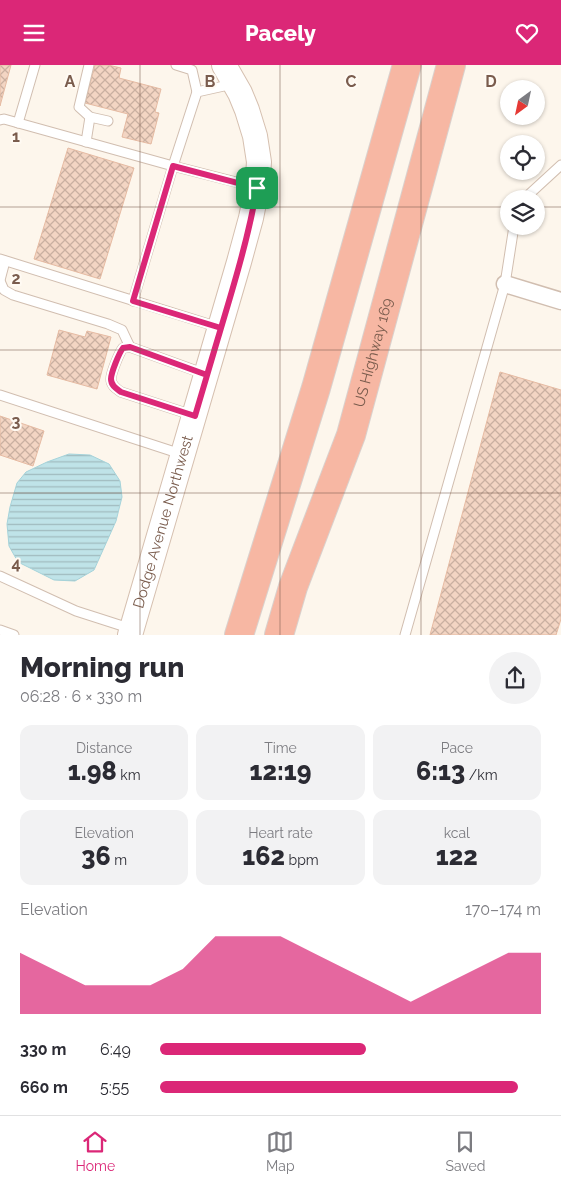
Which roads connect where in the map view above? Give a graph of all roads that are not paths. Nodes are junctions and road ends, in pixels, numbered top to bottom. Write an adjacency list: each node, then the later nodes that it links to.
1 (35, 65): 11 (lane)
2 (89, 65): 8 (lane)
3 (176, 65): 7 (lane)
4 (407, 65): 30 (highway)
5 (451, 65): 31 (highway, US Highway 169)
6 (229, 74): 7 (lane); 15 (street, Dodge Avenue Northwest)
7 (197, 92): 14 (lane)
8 (90, 117): 10 (lane); 12 (lane)
9 (0, 120): 11 (lane)
10 (108, 121)
11 (18, 123): 12 (lane)
12 (86, 142): 14 (lane)
13 (561, 165): 16 (lane)
14 (173, 166): 15 (lane); 21 (lane)
15 (257, 188): 23 (street, Dodge Avenue Northwest)
16 (534, 190)
17 (512, 235): 20 (lane)
18 (3, 260): 19 (lane); 21 (lane)
19 (0, 281): 24 (lane)
20 (505, 284): 22 (street); 39 (lane)
21 (133, 301): 23 (lane)
22 (561, 301)
23 (221, 328): 25 (street, Dodge Avenue Northwest)
24 (130, 347): 25 (lane); 27 (lane)
25 (207, 375): 27 (street, Dodge Avenue Northwest)
26 (0, 395): 28 (lane)
27 (195, 416): 28 (street, Dodge Avenue Northwest)
28 (184, 455): 33 (street, Dodge Avenue Northwest)
29 (0, 576): 33 (lane)
30 (255, 585): 35 (highway); 36 (highway)
31 (293, 587): 37 (highway, US Highway 169); 38 (highway)
32 (0, 630): 34 (lane)
33 (131, 632)
34 (14, 635)
35 (232, 635)
36 (239, 635)
37 (279, 635)
38 (289, 635)
39 (405, 635)

